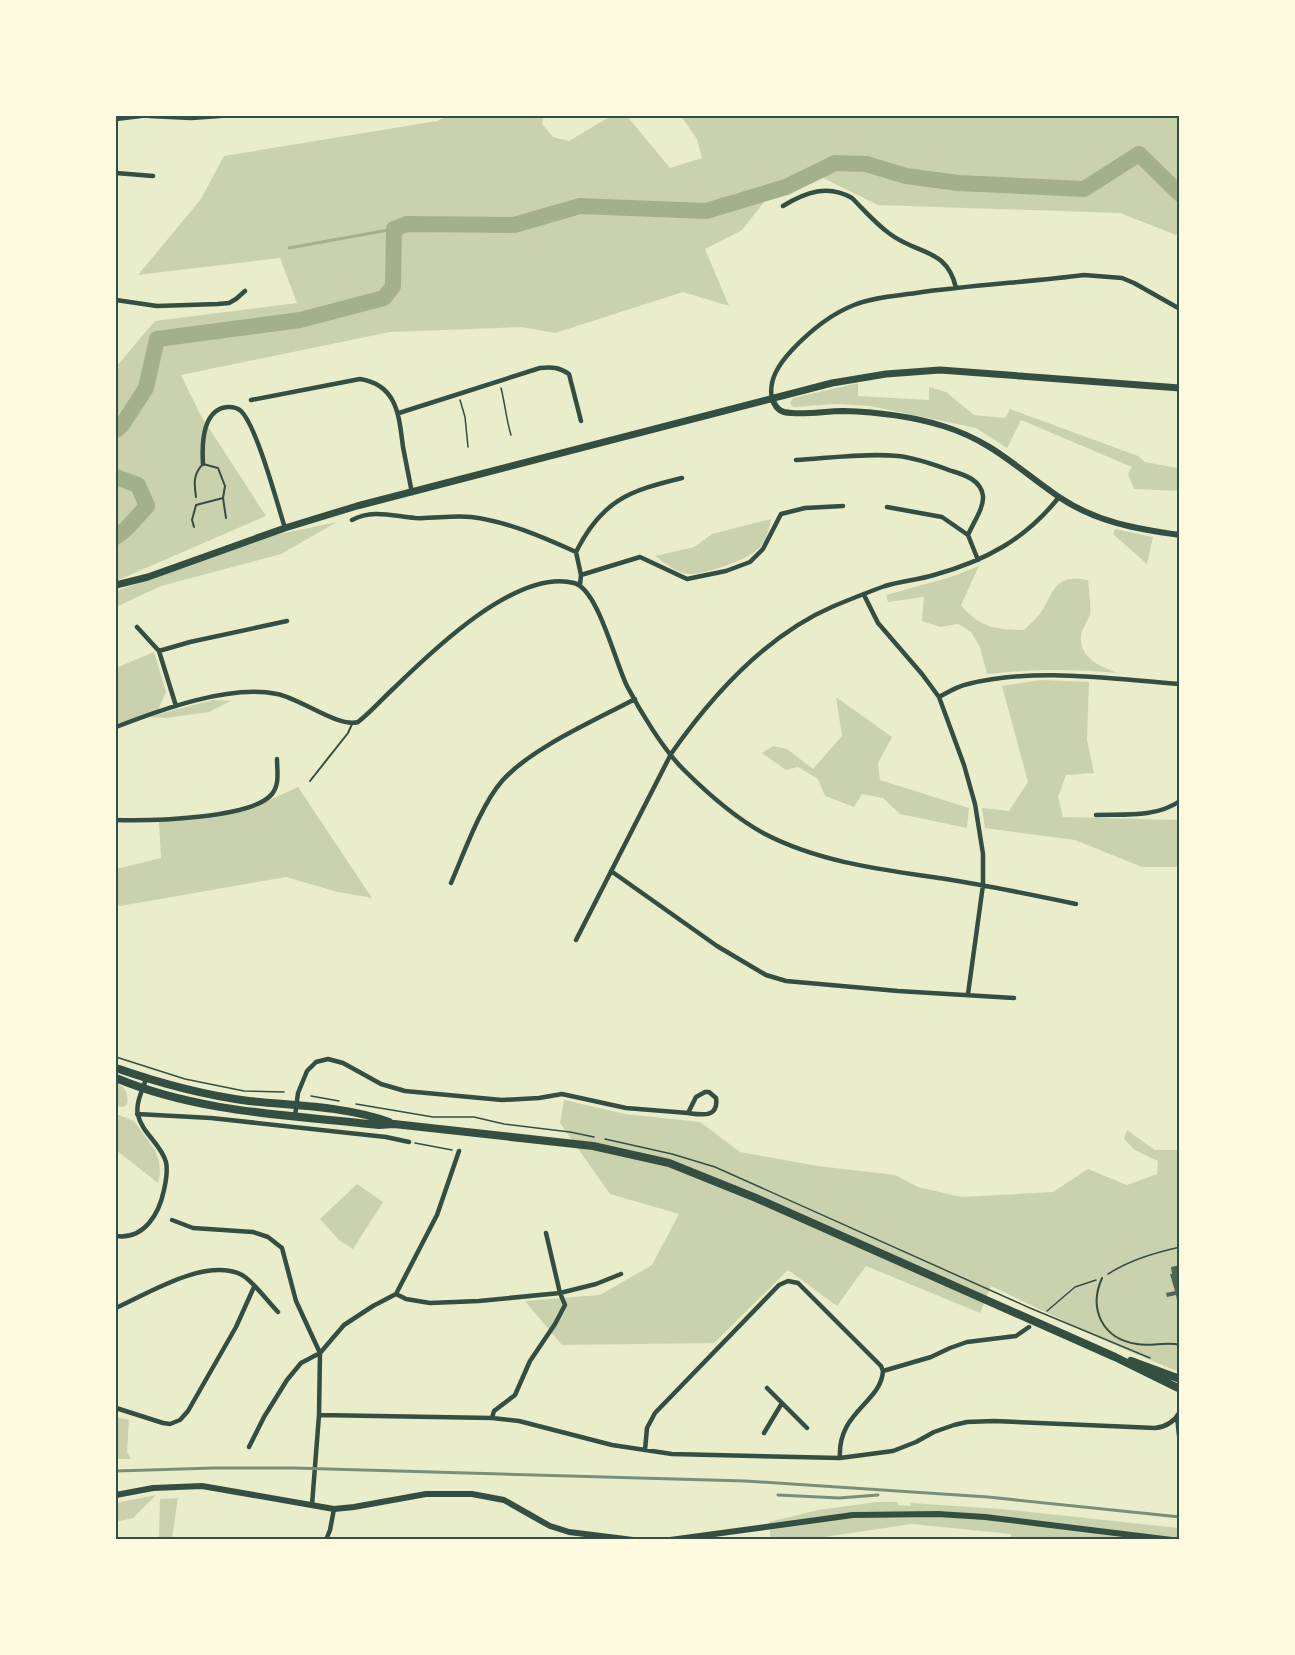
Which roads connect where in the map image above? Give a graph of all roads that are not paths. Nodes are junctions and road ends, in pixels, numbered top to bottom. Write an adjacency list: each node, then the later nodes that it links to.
1 (141, 116): 4 (street)
2 (149, 116): 3 (street)
3 (220, 116)
4 (116, 119)
5 (116, 173): 6 (street)
6 (153, 176)
7 (783, 206): 8 (street)
8 (956, 288): 11 (street); 13 (street)
9 (245, 291): 10 (street)
10 (116, 300)
11 (1179, 309)
12 (1179, 388): 13 (main road)
13 (772, 399): 20 (main road); 22 (street)
14 (251, 400): 15 (street)
15 (399, 413): 16 (street); 20 (street)
16 (581, 421)
17 (796, 460): 30 (street)
18 (203, 464): 21 (lane); 23 (lane); 29 (street)
19 (682, 478): 32 (street)
20 (412, 493): 29 (main road)
21 (196, 497)
22 (1059, 497): 31 (street); 33 (street)
23 (223, 498): 26 (lane); 28 (lane)
24 (843, 506): 34 (street)
25 (887, 507): 30 (street)
26 (226, 518)
27 (352, 520): 32 (street)
28 (194, 527)
29 (285, 528): 35 (main road)
30 (968, 535): 33 (street)
31 (1179, 535)
32 (576, 552): 34 (street)
33 (978, 560): 37 (street)
34 (581, 574): 36 (street)
35 (116, 585)
36 (580, 585): 43 (street); 45 (street)
37 (864, 595): 42 (street); 47 (street)
38 (286, 621): 40 (street)
39 (137, 627): 40 (street)
40 (159, 651): 44 (street)
41 (1179, 684): 42 (street)
42 (939, 697): 55 (street)
43 (635, 699): 47 (street); 54 (street)
44 (176, 706): 45 (street); 46 (street)
45 (352, 724): 49 (lane)
46 (116, 726)
47 (671, 754): 53 (street); 55 (street)
48 (277, 759): 52 (street)
49 (310, 781)
50 (1179, 801): 51 (street)
51 (1096, 815)
52 (116, 820)
53 (611, 871): 57 (street); 58 (street)
54 (451, 883)
55 (983, 885): 56 (street); 58 (street)
56 (1076, 904)
57 (576, 940)
58 (968, 994): 59 (street)
59 (1014, 998)
60 (116, 1068): 62 (main road)
61 (116, 1078): 63 (main road)
62 (146, 1079): 63 (street); 64 (main road)
63 (143, 1088): 66 (street); 67 (main road)
64 (296, 1106): 65 (street); 67 (street); 68 (main road)
65 (688, 1113): 65 (street)
66 (137, 1114): 69 (street); 73 (street)
67 (295, 1116): 68 (main road)
68 (394, 1124): 84 (main road)
69 (409, 1142)
70 (459, 1151): 78 (street)
71 (172, 1220): 83 (street)
72 (546, 1233): 77 (street)
73 (116, 1236)
74 (621, 1274): 77 (street)
75 (1102, 1278): 82 (lane)
76 (254, 1287): 79 (street); 80 (street); 90 (street)
77 (560, 1293): 78 (street); 93 (street)
78 (396, 1294): 83 (street)
79 (116, 1308)
80 (278, 1312)
81 (1029, 1327): 85 (street)
82 (1179, 1345)
83 (320, 1353): 92 (street); 97 (street)
84 (1115, 1357): 86 (main road); 88 (main road)
85 (884, 1371): 98 (street); 99 (street)
86 (1179, 1379)
87 (767, 1388): 89 (street)
88 (1179, 1389)
89 (782, 1403): 94 (street); 95 (street)
90 (116, 1408)
91 (1178, 1414): 96 (street); 99 (street)
92 (318, 1415): 93 (street); 101 (street)
93 (492, 1418): 98 (street)
94 (807, 1428)
95 (764, 1433)
96 (1179, 1444)
97 (249, 1447)
98 (645, 1450): 99 (street)
99 (840, 1458)
100 (116, 1495): 101 (street)
101 (312, 1505): 102 (street)
102 (334, 1509): 103 (street); 104 (street)
103 (326, 1539)
104 (633, 1539)
105 (670, 1539): 106 (street)
106 (1172, 1539)

